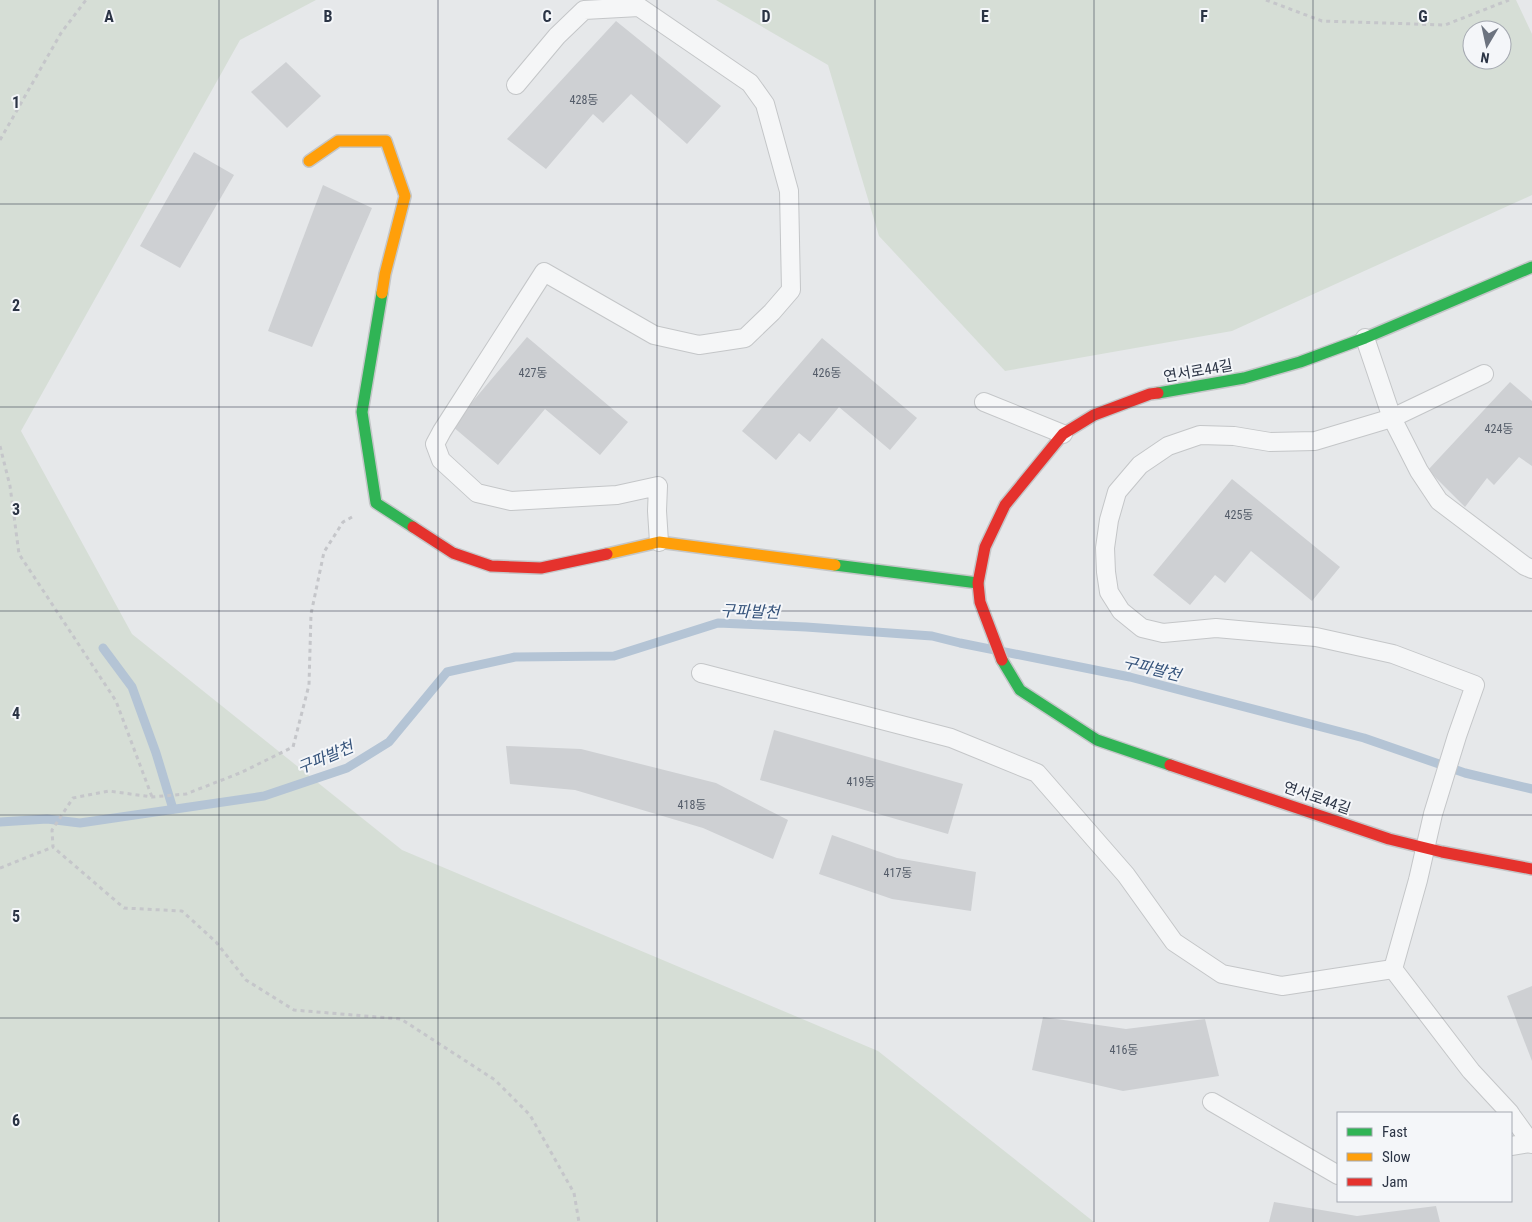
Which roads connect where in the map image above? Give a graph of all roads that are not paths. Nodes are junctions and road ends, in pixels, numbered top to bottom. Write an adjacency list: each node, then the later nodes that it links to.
1 (516, 85): 9 (lane)
2 (309, 161): 9 (street)
3 (1532, 267): 4 (street, 연서로44길)
4 (1366, 338): 7 (lane); 8 (street, 연서로44길)
5 (1484, 374): 7 (lane)
6 (984, 402): 8 (lane)
7 (1392, 418): 10 (lane); 13 (lane)
8 (1063, 434): 11 (street, 연서로44길)
9 (659, 542): 11 (street)
10 (1530, 564)
11 (978, 583): 13 (street, 연서로44길)
12 (701, 674): 15 (lane)
13 (1425, 849): 14 (street, 연서로44길); 15 (lane)
14 (1532, 869)
15 (1393, 969): 17 (lane)
16 (1212, 1102): 21 (lane)
17 (1508, 1112)
18 (1512, 1117): 19 (lane)
19 (1531, 1144): 20 (lane)
20 (1512, 1146)
21 (1337, 1174)

